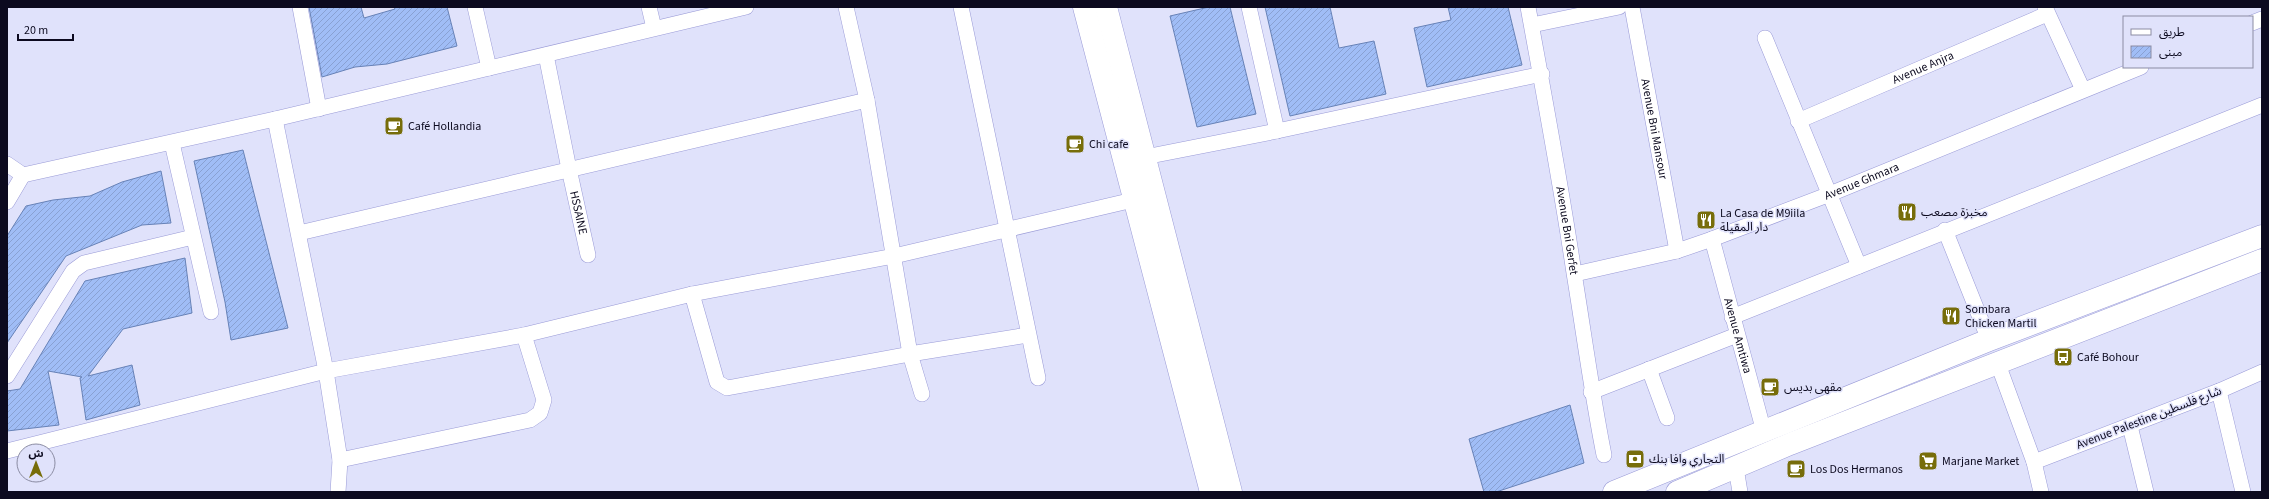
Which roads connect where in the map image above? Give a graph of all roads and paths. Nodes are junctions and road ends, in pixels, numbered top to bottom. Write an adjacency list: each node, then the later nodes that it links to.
1 (300, 7): 24 (street)
2 (475, 7): 18 (street)
3 (649, 7): 15 (street)
4 (746, 7): 15 (street)
5 (846, 7): 22 (street)
6 (961, 7): 36 (street)
7 (1084, 7): 34 (main road)
8 (1106, 7): 29 (main road)
9 (1249, 7): 27 (street)
10 (1528, 7): 14 (street, Avenue Bni Gerfet)
11 (1619, 7): 14 (street)
12 (1632, 7): 42 (street, Avenue Bni Mansour)
13 (2046, 11): 21 (street); 26 (street, Avenue Anjra)
14 (1532, 25): 20 (street, Avenue Bni Gerfet)
15 (654, 28): 17 (street)
16 (1765, 38): 26 (street)
17 (546, 55): 18 (street); 31 (street, HSSAINE)
18 (489, 68): 24 (street)
19 (2138, 68): 21 (street, Avenue Ghmara)
20 (1542, 74): 27 (street); 47 (street, Avenue Bni Gerfet)
21 (2083, 90): 33 (street, Avenue Ghmara)
22 (867, 100): 31 (street); 44 (street)
23 (2262, 105): 37 (street)
24 (319, 109): 25 (street)
25 (275, 119): 28 (street); 38 (street)
26 (1798, 121): 33 (street)
27 (1277, 131): 29 (street)
28 (172, 143): 32 (street); 40 (street)
29 (1145, 157): 75 (main road)
30 (7, 164): 32 (street)
31 (569, 169): 38 (street); 43 (street, HSSAINE)
32 (23, 175): 35 (street)
33 (1830, 194): 41 (street, Avenue Ghmara); 46 (street)
34 (1133, 200): 36 (street); 74 (main road)
35 (7, 202)
36 (1008, 230): 44 (street); 52 (street)
37 (1945, 230): 46 (street); 54 (street)
38 (299, 233): 58 (street)
39 (2262, 236): 54 (main road)
40 (193, 237): 49 (street); 60 (street)
41 (1712, 239): 42 (street, Avenue Ghmara); 50 (street, Avenue Amtiwa)
42 (1677, 251): 47 (street, Avenue Ghmara)
43 (588, 255)
44 (894, 256): 48 (street); 55 (street)
45 (2262, 260): 56 (main road)
46 (1859, 266): 50 (street)
47 (1575, 274): 63 (street, Avenue Bni Gerfet)
48 (692, 294): 51 (street); 55 (street)
49 (211, 312)
50 (1732, 317): 53 (street, Avenue Amtiwa)
51 (524, 335): 58 (street); 70 (street)
52 (1028, 335): 55 (street); 61 (street)
53 (1737, 335): 57 (street); 67 (street, Avenue Amtiwa)
54 (1989, 340): 67 (main road)
55 (910, 354): 64 (street)
56 (1998, 364): 71 (street); 72 (main road)
57 (1649, 369): 63 (street); 65 (street)
58 (326, 371): 68 (street); 70 (street)
59 (2262, 372): 62 (street, Avenue Palestine شارع فلسطين)
60 (7, 376)
61 (1038, 378)
62 (2219, 391): 66 (street, Avenue Palestine شارع فلسطين); 81 (street)
63 (1591, 392): 69 (street, Avenue Bni Gerfet)
64 (922, 394)
65 (1668, 418)
66 (2130, 426): 71 (street, Avenue Palestine شارع فلسطين); 80 (street)
67 (1764, 432): 76 (main road)
68 (7, 451)
69 (1604, 455)
70 (340, 460): 73 (street)
71 (2034, 462): 79 (street)
72 (1736, 468): 77 (main road); 78 (street)
73 (338, 492)
74 (1211, 492)
75 (1231, 492)
76 (1614, 492)
77 (1677, 492)
78 (1740, 492)
79 (2041, 492)
80 (2146, 492)
81 (2243, 492)

